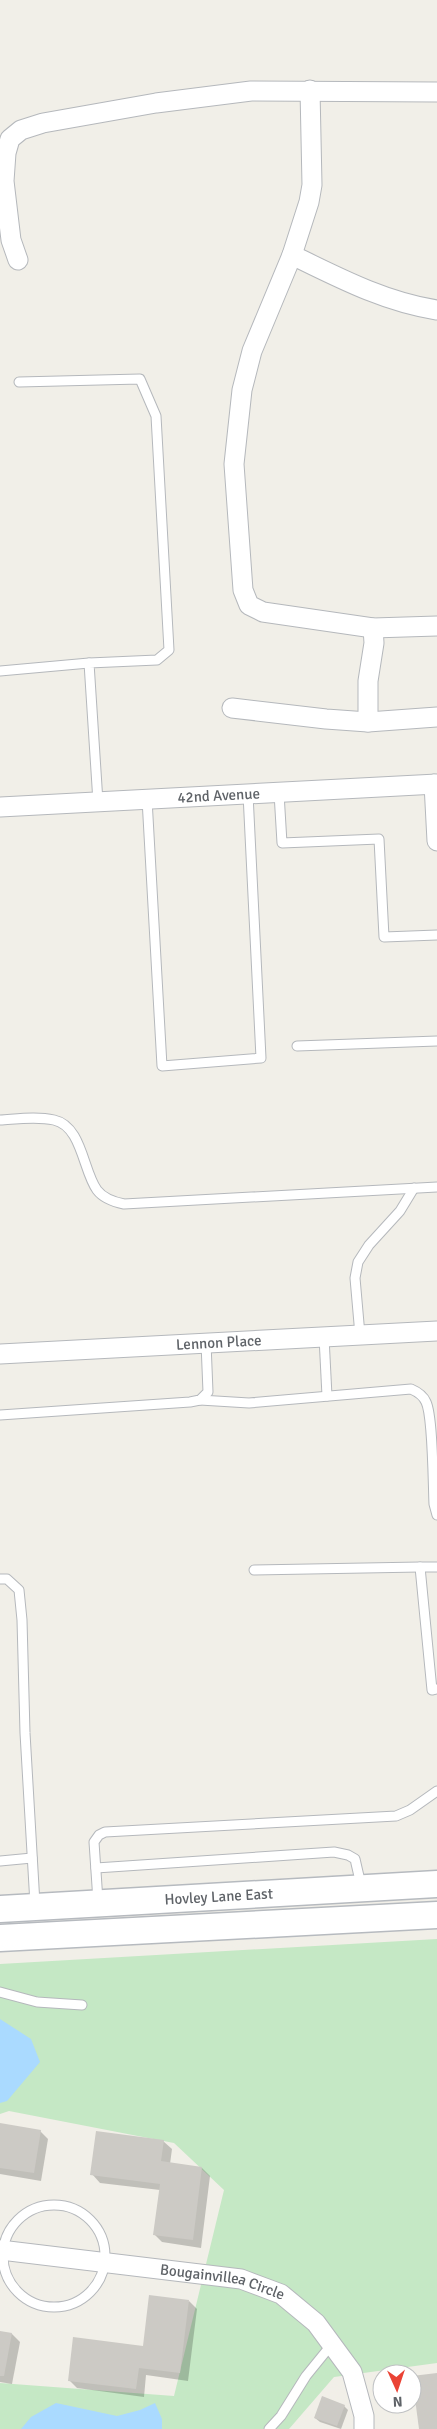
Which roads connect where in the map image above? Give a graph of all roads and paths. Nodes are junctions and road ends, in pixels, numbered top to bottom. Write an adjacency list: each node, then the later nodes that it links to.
1 (310, 90): 2 (street); 3 (street); 4 (street)
2 (437, 92)
3 (292, 255): 5 (street); 8 (street)
4 (18, 260)
5 (437, 310)
6 (19, 382): 9 (lane)
7 (437, 626): 8 (street)
8 (373, 628): 13 (street)
9 (89, 664): 10 (lane); 18 (lane)
10 (0, 671)
11 (232, 708): 13 (street)
12 (437, 717): 13 (street)
13 (368, 722)
14 (436, 784): 15 (street, 42nd Avenue); 20 (street)
15 (279, 792): 16 (street, 42nd Avenue); 21 (lane)
16 (248, 794): 17 (street, 42nd Avenue); 17 (lane)
17 (147, 799): 18 (street, 42nd Avenue)
18 (98, 802): 19 (street, 42nd Avenue)
19 (0, 807)
20 (437, 841)
21 (437, 935)
22 (437, 1041): 23 (lane)
23 (297, 1046)
24 (0, 1120): 26 (lane)
25 (437, 1187): 26 (lane)
26 (414, 1188): 28 (lane)
27 (437, 1331): 28 (street, Lennon Place)
28 (360, 1335): 29 (street, Lennon Place)
29 (324, 1337): 30 (street, Lennon Place); 32 (lane)
30 (206, 1343): 31 (street, Lennon Place); 33 (lane)
31 (0, 1354)
32 (327, 1396): 33 (lane); 35 (lane)
33 (200, 1400): 34 (lane)
34 (0, 1415)
35 (437, 1515)
36 (420, 1567): 37 (lane); 38 (lane); 40 (lane)
37 (437, 1567)
38 (254, 1570)
39 (0, 1579): 42 (lane)
40 (437, 1689)
41 (437, 1791): 44 (lane)
42 (32, 1858): 43 (lane); 48 (lane)
43 (0, 1860)
44 (96, 1868): 46 (lane); 47 (lane)
45 (437, 1884): 46 (street, Hovley Lane East)
46 (362, 1888): 47 (street, Hovley Lane East)
47 (98, 1903): 48 (street, Hovley Lane East); 51 (street)
48 (35, 1907): 49 (street, Hovley Lane East)
49 (0, 1909)
50 (437, 1915): 51 (street, Hovley Lane East)
51 (0, 1936)
52 (0, 1992): 53 (lane)
53 (82, 2005)
54 (1, 2250): 55 (street, Bougainvillea Circle); 55 (lane); 55 (lane)
55 (105, 2264): 56 (street, Bougainvillea Circle)
56 (332, 2344): 57 (lane); 58 (street, Bougainvillea Circle)
57 (269, 2429)
58 (364, 2429)

